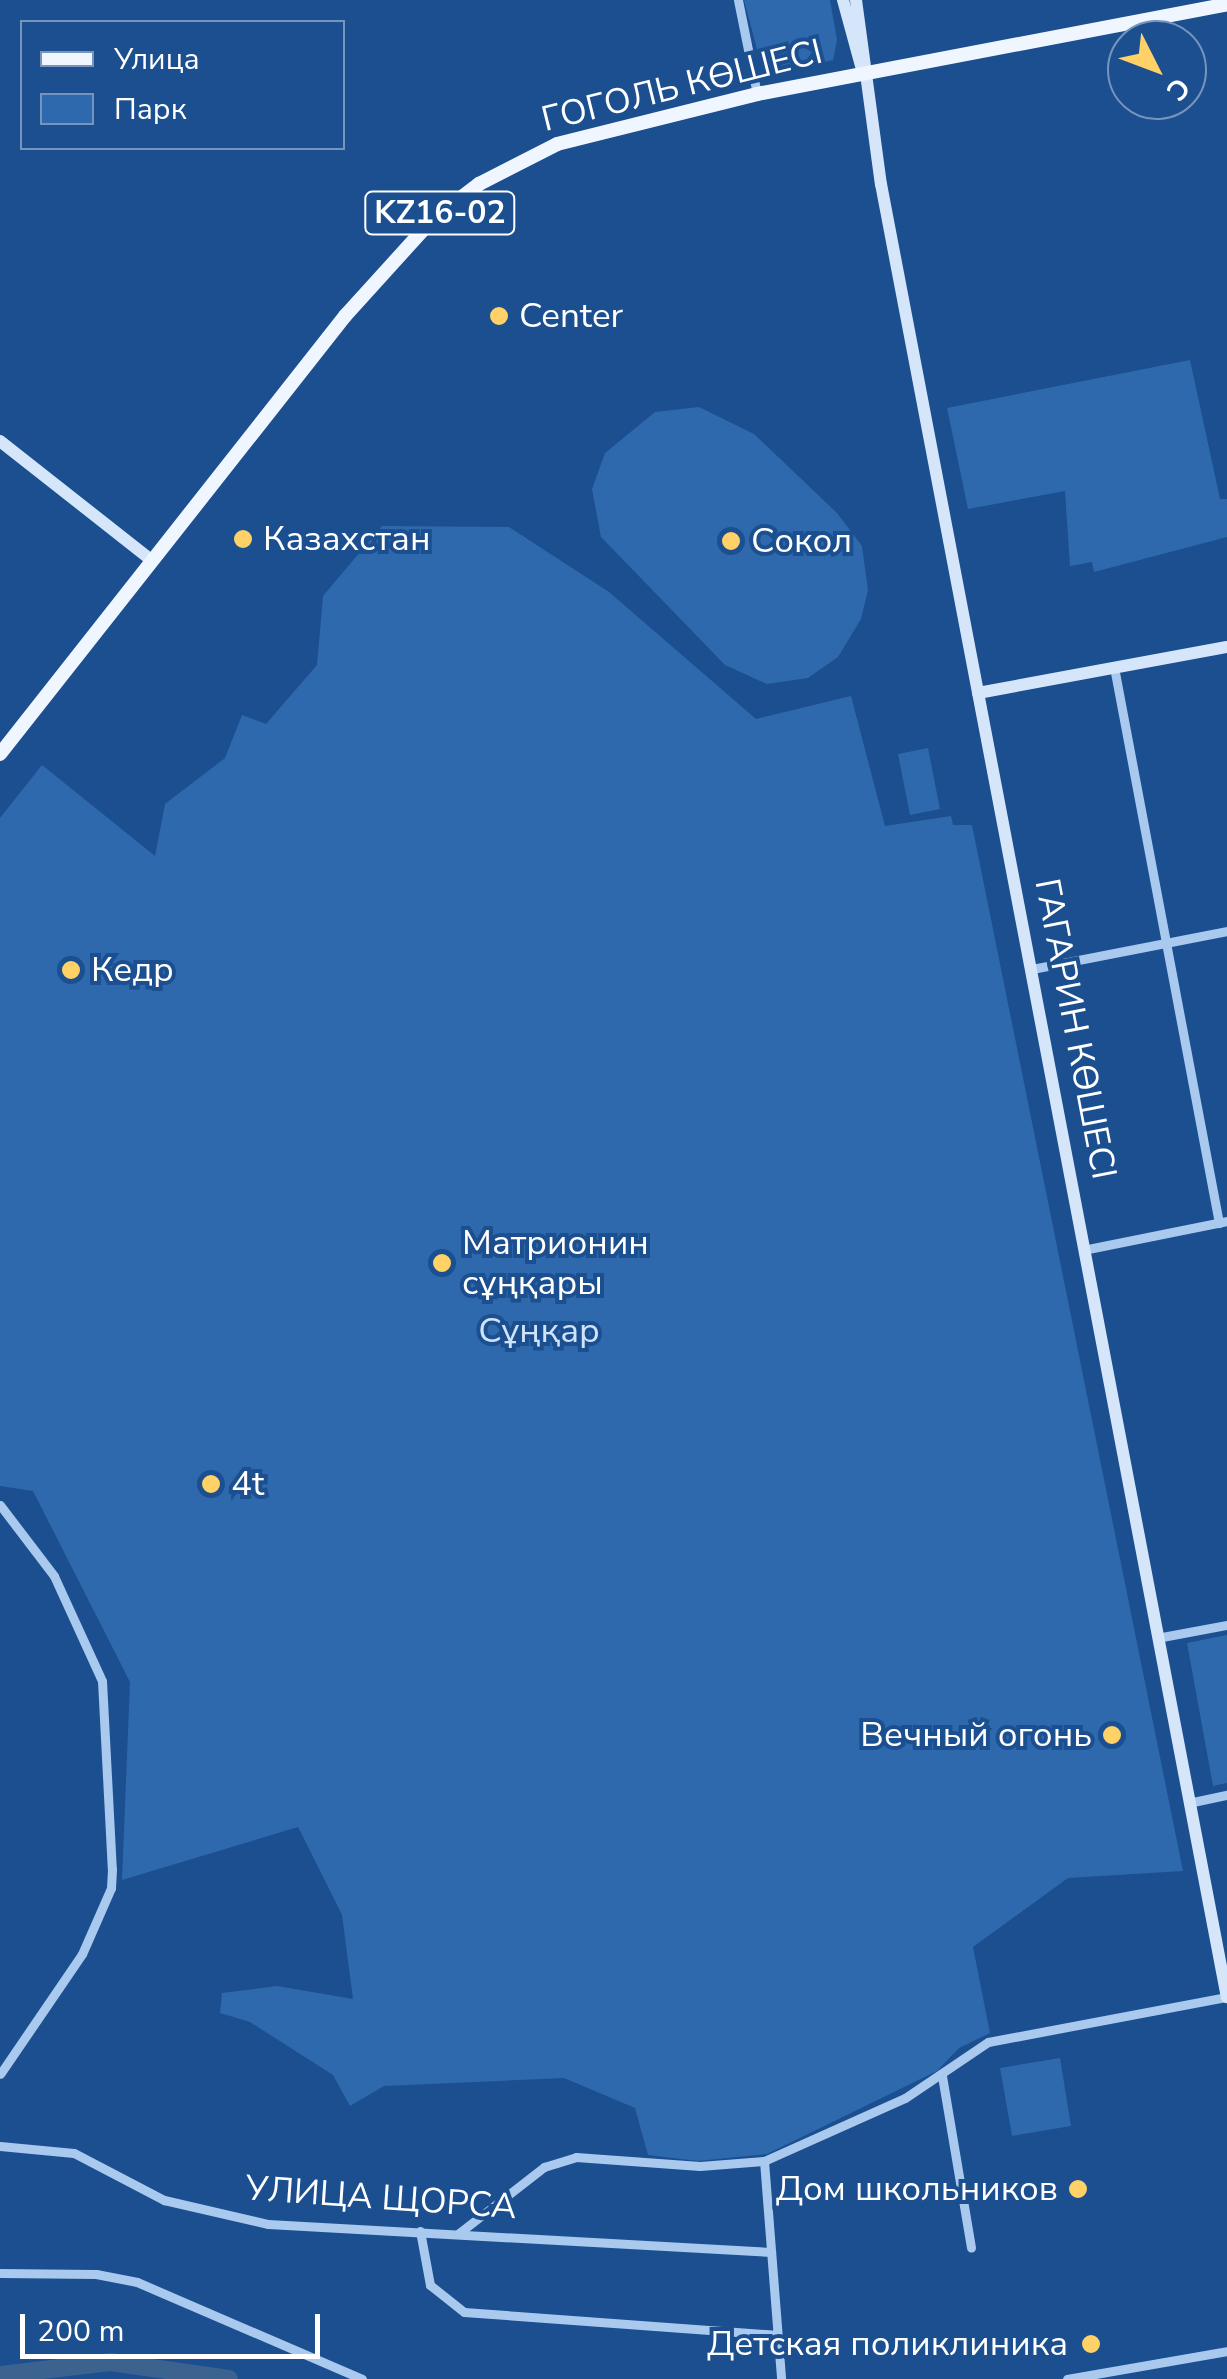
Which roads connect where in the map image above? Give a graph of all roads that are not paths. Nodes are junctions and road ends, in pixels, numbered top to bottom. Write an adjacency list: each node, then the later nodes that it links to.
1 (738, 0): 6 (street)
2 (844, 0): 5 (street, ГАГАРИН КӨШЕСІ)
3 (856, 0): 5 (street, ГАГАРИН КӨШЕСІ)
4 (1227, 4): 5 (main road, ГОГОЛЬ КӨШЕСІ)
5 (864, 73): 6 (main road, ГОГОЛЬ КӨШЕСІ / KZ16-02); 11 (street, ГАГАРИН КӨШЕСІ)
6 (758, 94): 8 (main road, ГОГОЛЬ КӨШЕСІ / KZ16-02)
7 (0, 440): 8 (street)
8 (151, 560): 12 (main road, ГОГОЛЬ КӨШЕСІ / KZ16-02)
9 (1227, 647): 10 (street)
10 (1114, 668): 11 (street); 14 (street)
11 (978, 693): 15 (street, ГАГАРИН КӨШЕСІ)
12 (0, 754)
13 (1227, 931): 14 (street)
14 (1166, 943): 15 (street); 16 (street)
15 (1032, 969): 17 (street, ГАГАРИН КӨШЕСІ)
16 (1223, 1222): 17 (street)
17 (1088, 1249): 20 (street, ГАГАРИН КӨШЕСІ)
18 (0, 1505): 24 (street)
19 (1227, 1625): 20 (street)
20 (1162, 1637): 22 (street, ГАГАРИН КӨШЕСІ)
21 (1227, 1795): 22 (street)
22 (1193, 1802): 23 (street, ГАГАРИН КӨШЕСІ)
23 (1227, 1997): 25 (street)
24 (0, 2074)
25 (942, 2076): 27 (street); 30 (street)
26 (0, 2146): 28 (street, УЛИЦА ЩОРСА)
27 (764, 2161): 29 (street); 31 (street)
28 (420, 2232): 29 (street, УЛИЦА ЩОРСА); 33 (street)
29 (459, 2233): 31 (street, УЛИЦА ЩОРСА)
30 (971, 2248)
31 (771, 2252): 33 (street)
32 (0, 2273): 35 (street)
33 (776, 2335): 36 (street)
34 (1227, 2351): 37 (street)
35 (362, 2379)
36 (781, 2379)
37 (1067, 2379)

